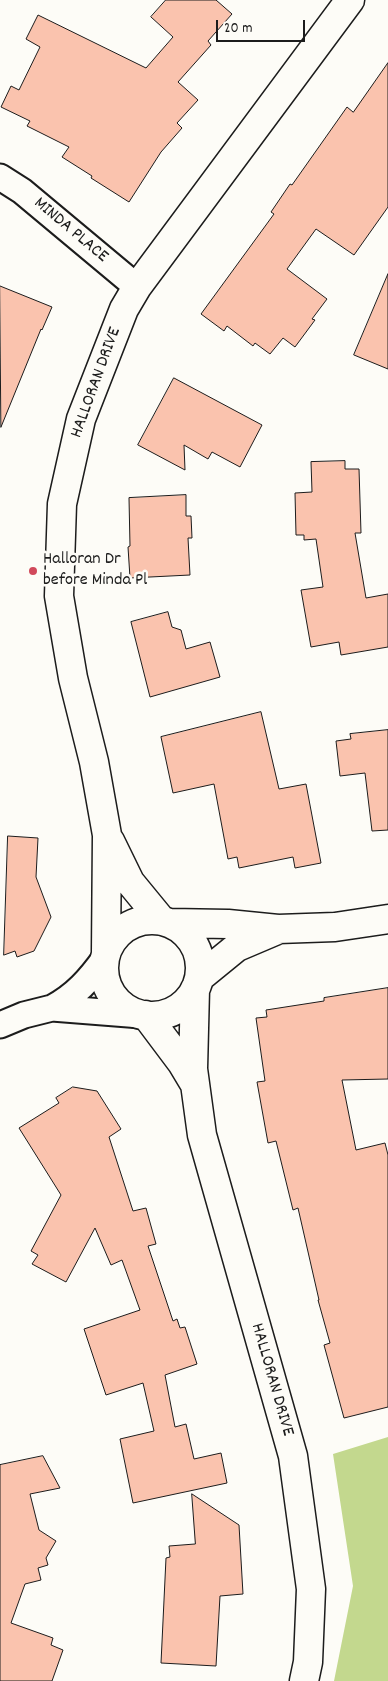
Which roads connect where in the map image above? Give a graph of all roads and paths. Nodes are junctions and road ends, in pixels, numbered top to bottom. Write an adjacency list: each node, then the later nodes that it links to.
1 (350, 0): 3 (street, HALLORAN DRIVE)
2 (0, 177): 3 (street, MINDA PLACE)
3 (137, 287): 4 (street, HALLORAN DRIVE)
4 (107, 835): 6 (street, HALLORAN DRIVE); 8 (street, HALLORAN DRIVE)
5 (388, 919): 7 (street)
6 (166, 922): 7 (street); 8 (street); 9 (street)
7 (278, 929): 9 (street)
8 (106, 955): 10 (street); 11 (street)
9 (197, 983): 11 (street); 13 (street, HALLORAN DRIVE)
10 (52, 1008): 11 (street); 12 (street)
11 (144, 1015): 13 (street, HALLORAN DRIVE)
12 (0, 1025)
13 (194, 1085): 14 (street, HALLORAN DRIVE)
14 (304, 1681)

